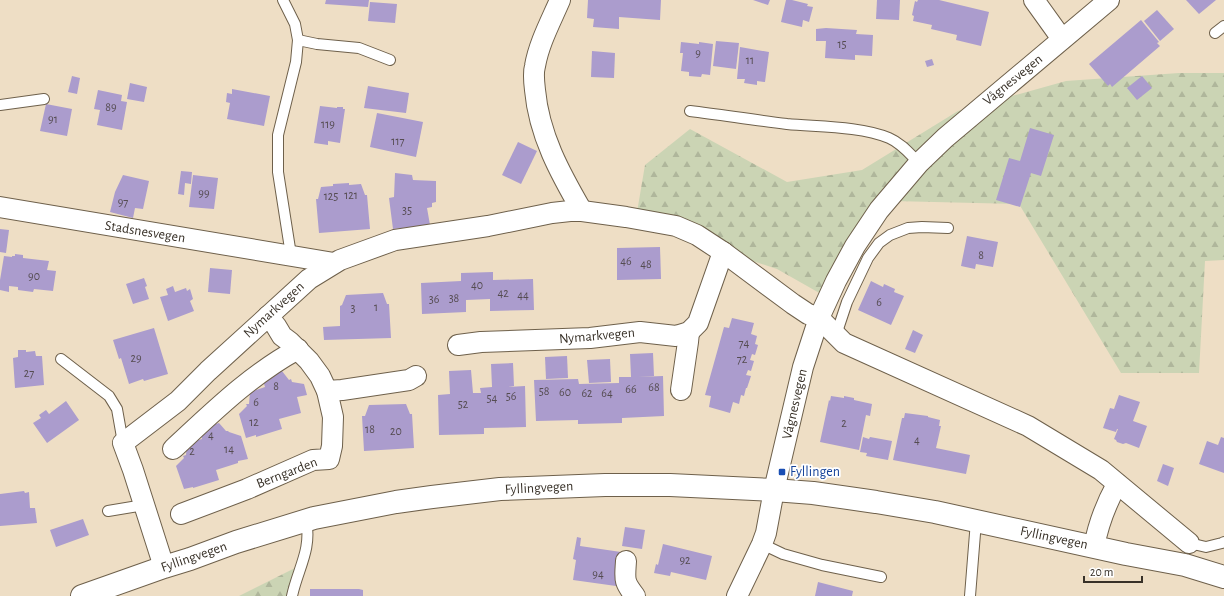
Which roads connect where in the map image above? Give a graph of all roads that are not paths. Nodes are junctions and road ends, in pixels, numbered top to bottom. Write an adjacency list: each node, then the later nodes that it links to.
1 (283, 0): 8 (lane)
2 (560, 0): 15 (street)
3 (1034, 0): 7 (street)
4 (1109, 0): 7 (street, Vågnesvegen)
5 (1224, 26): 6 (lane)
6 (1215, 33)
7 (1062, 39): 13 (street, Vågnesvegen)
8 (298, 40): 9 (lane); 18 (lane)
9 (390, 60)
10 (44, 99): 11 (lane)
11 (0, 105)
12 (690, 111): 13 (lane)
13 (919, 163): 21 (street, Vågnesvegen)
14 (0, 207): 18 (street, Stadsnesvegen)
15 (582, 211): 17 (street, Nymarkvegen); 19 (street, Nymarkvegen)
16 (948, 228): 23 (lane)
17 (723, 252): 21 (street, Nymarkvegen); 22 (street)
18 (291, 255): 19 (street, Stadsnesvegen)
19 (334, 263): 20 (street, Nymarkvegen)
20 (268, 316): 25 (street, Berngarden); 30 (street, Nymarkvegen)
21 (819, 318): 23 (street); 33 (street, Vågnesvegen)
22 (688, 332): 24 (street, Nymarkvegen); 28 (street)
23 (836, 335): 32 (street)
24 (458, 345)
25 (298, 350): 29 (street, Berngarden); 31 (street)
26 (62, 359): 30 (lane)
27 (416, 376): 29 (street)
28 (681, 390)
29 (327, 391): 36 (street, Berngarden)
30 (124, 443): 34 (street)
31 (172, 449)
32 (1117, 484): 40 (street); 42 (street)
33 (774, 490): 37 (street, Fyllingvegen); 38 (street, Fyllingvegen); 41 (street)
34 (144, 505): 35 (lane); 44 (street)
35 (108, 511)
36 (181, 514)
37 (306, 520): 44 (street, Fyllingvegen); 48 (lane)
38 (976, 521): 42 (street, Fyllingvegen); 51 (lane)
39 (1224, 542): 40 (lane)
40 (1189, 543)
41 (762, 544): 45 (lane); 50 (street)
42 (1094, 547): 46 (street, Fyllingvegen)
43 (626, 561): 49 (street)
44 (164, 567): 47 (street, Fyllingvegen)
45 (881, 577)
46 (1224, 577)
47 (82, 596)
48 (292, 596)
49 (635, 596)
50 (737, 596)
51 (970, 596)

